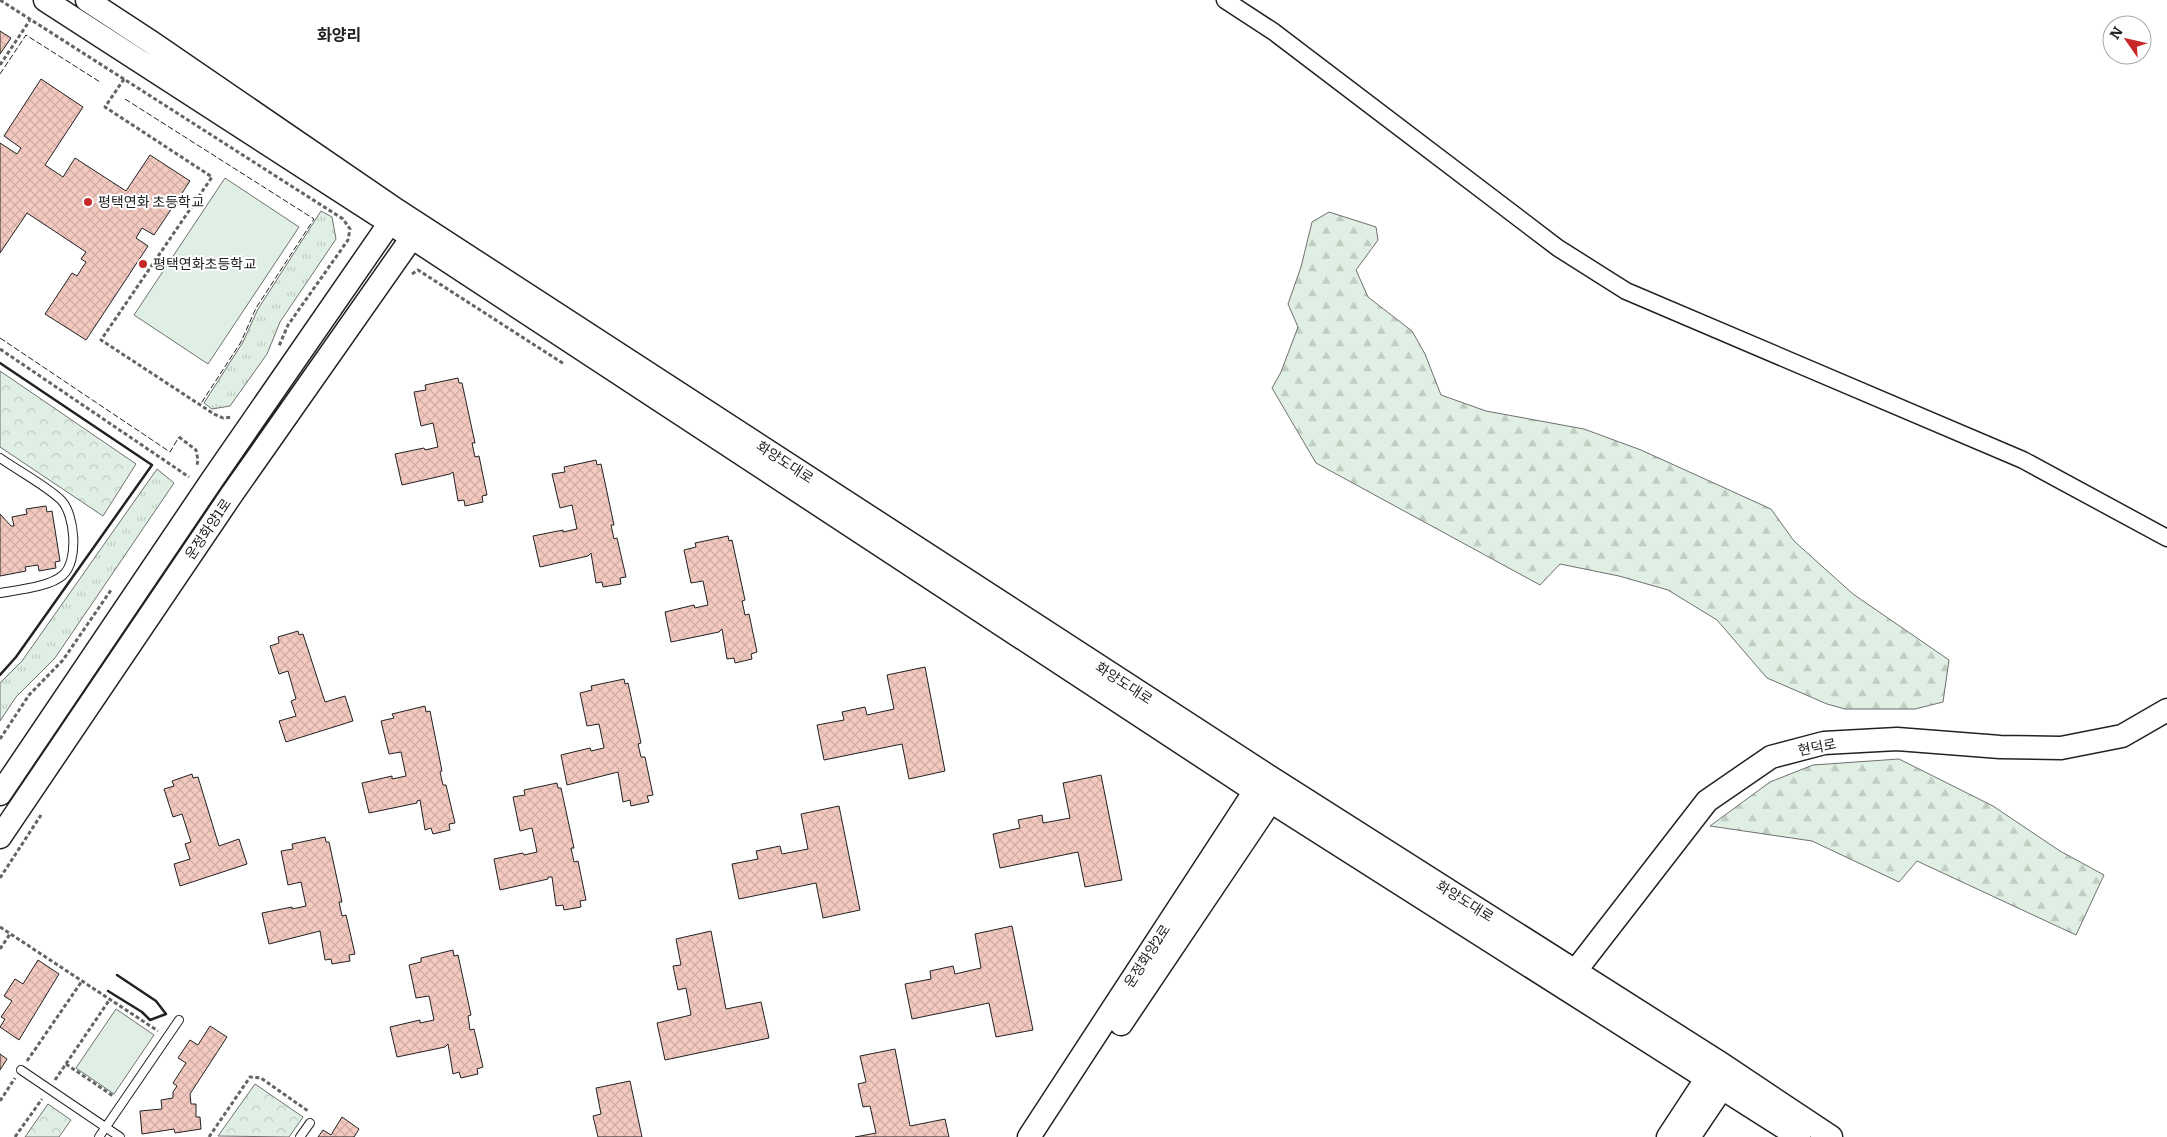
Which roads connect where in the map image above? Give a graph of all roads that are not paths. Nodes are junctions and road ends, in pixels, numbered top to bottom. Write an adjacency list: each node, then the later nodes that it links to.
1 (45, 0): 4 (street)
2 (86, 0): 4 (street)
3 (1225, 0): 7 (street)
4 (394, 217): 5 (street, 화양도대로); 11 (street)
5 (416, 232): 10 (street, 화양도대로); 12 (street, 운정화양1로)
6 (0, 458): 8 (lane)
7 (2167, 538)
8 (0, 593)
9 (2167, 710): 13 (street, 현덕로)
10 (1268, 788): 13 (street, 화양도대로); 22 (street, 운정화양2로); 23 (street, 운정화양2로)
11 (0, 794)
12 (0, 838)
13 (1569, 978): 16 (street, 화양도대로)
14 (179, 1020): 18 (lane)
15 (21, 1070): 18 (lane)
16 (1720, 1075): 24 (street); 25 (street); 26 (street, 화양도대로); 27 (street, 화양도대로)
17 (310, 1123): 21 (lane)
18 (106, 1128): 19 (lane); 20 (lane)
19 (99, 1137)
20 (120, 1137)
21 (300, 1137)
22 (1029, 1137)
23 (1046, 1137)
24 (1668, 1137)
25 (1689, 1137)
26 (1799, 1137)
27 (1830, 1137)

